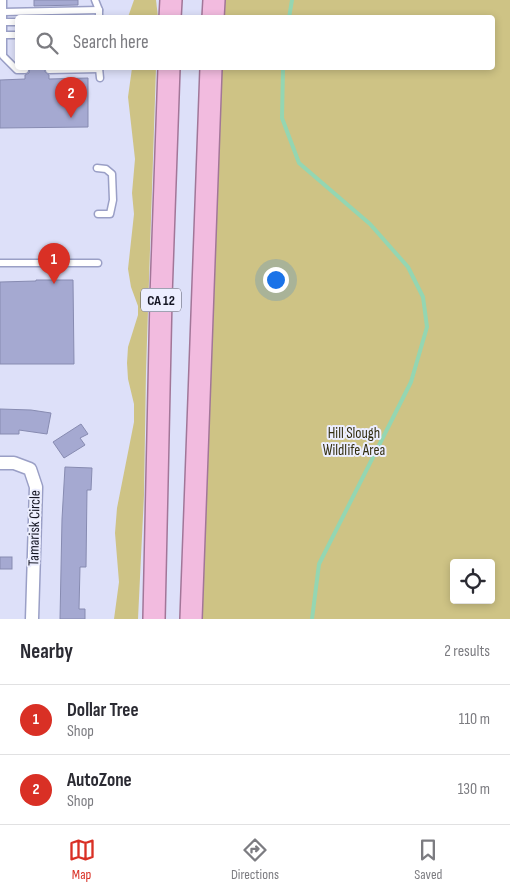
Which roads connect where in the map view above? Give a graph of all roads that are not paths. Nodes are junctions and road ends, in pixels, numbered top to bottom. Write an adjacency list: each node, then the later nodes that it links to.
1 (3, 0): 6 (lane)
2 (95, 0): 5 (lane)
3 (171, 0): 8 (highway)
4 (214, 0): 9 (highway)
5 (99, 10): 6 (lane); 7 (lane)
6 (3, 12): 10 (lane)
7 (99, 15)
8 (170, 15)
9 (213, 15)
10 (3, 22): 11 (lane); 12 (lane)
11 (15, 22)
12 (3, 35): 13 (lane); 14 (lane)
13 (15, 35)
14 (15, 68)
15 (17, 70): 16 (lane)
16 (25, 70)
17 (99, 70): 20 (lane)
18 (169, 70): 27 (highway, CA 12)
19 (211, 70): 28 (highway, CA 12)
20 (100, 78)
21 (97, 168): 22 (lane)
22 (98, 214)
23 (0, 263): 24 (lane)
24 (98, 263)
25 (0, 463): 26 (street, Tamarisk Circle)
26 (32, 619)
27 (154, 619)
28 (191, 619)

